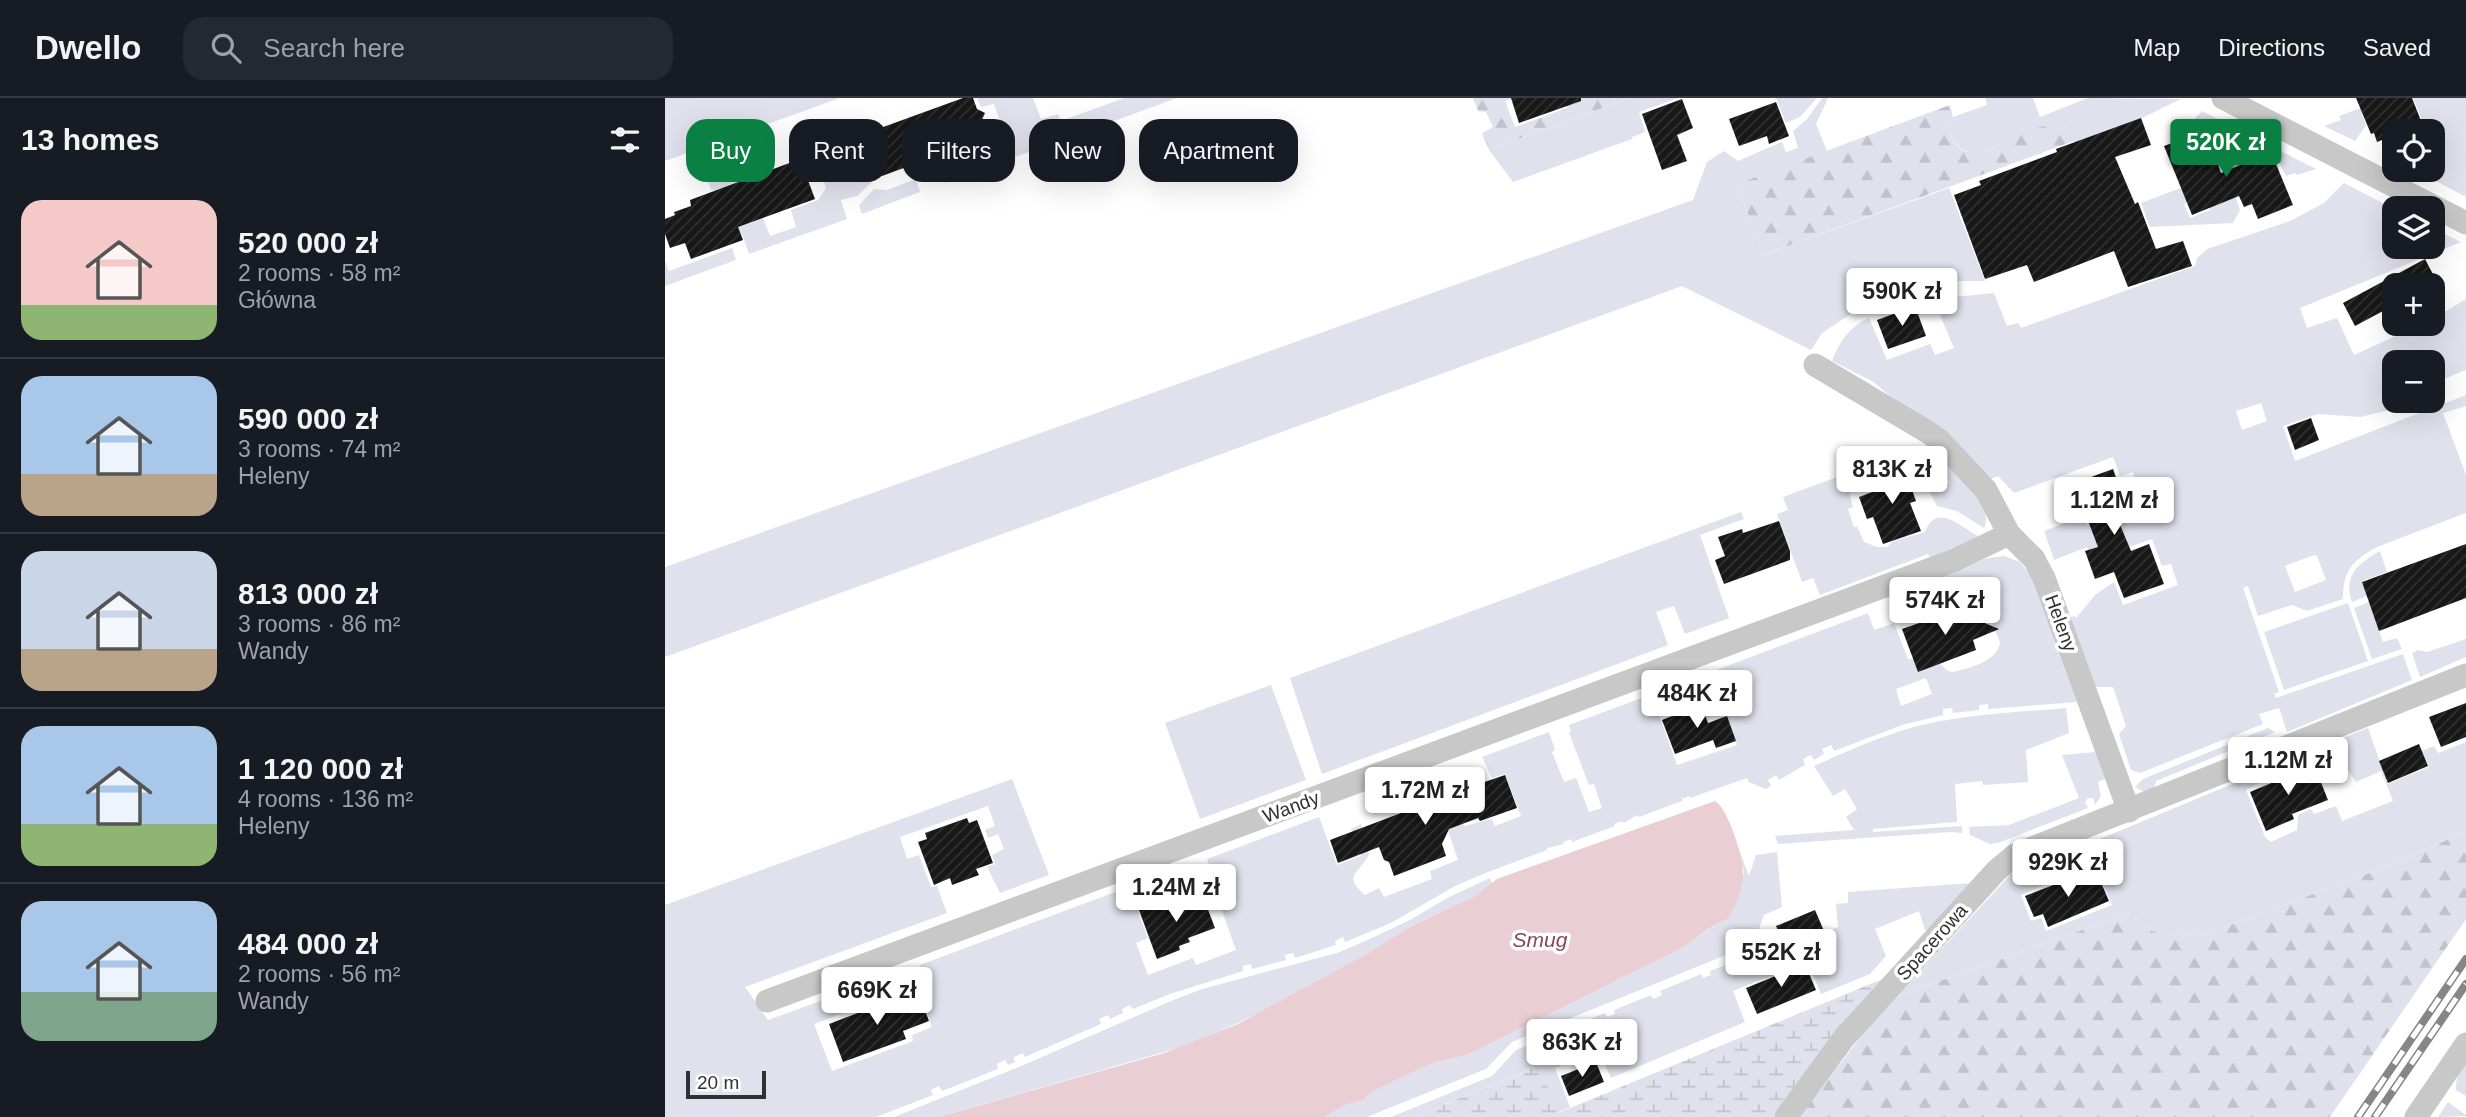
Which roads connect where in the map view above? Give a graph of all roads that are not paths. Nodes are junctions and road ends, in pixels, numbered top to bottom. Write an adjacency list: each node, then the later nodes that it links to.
1 (2223, 98): 2 (street)
2 (2466, 223)
3 (1815, 365): 4 (street, Heleny)
4 (2009, 534): 6 (street, Heleny); 7 (street, Wandy)
5 (2466, 675): 6 (street, Spacerowa)
6 (2129, 811): 9 (street, Spacerowa)
7 (767, 1001)
8 (2466, 1044): 10 (street)
9 (1786, 1117)
10 (2416, 1117)

